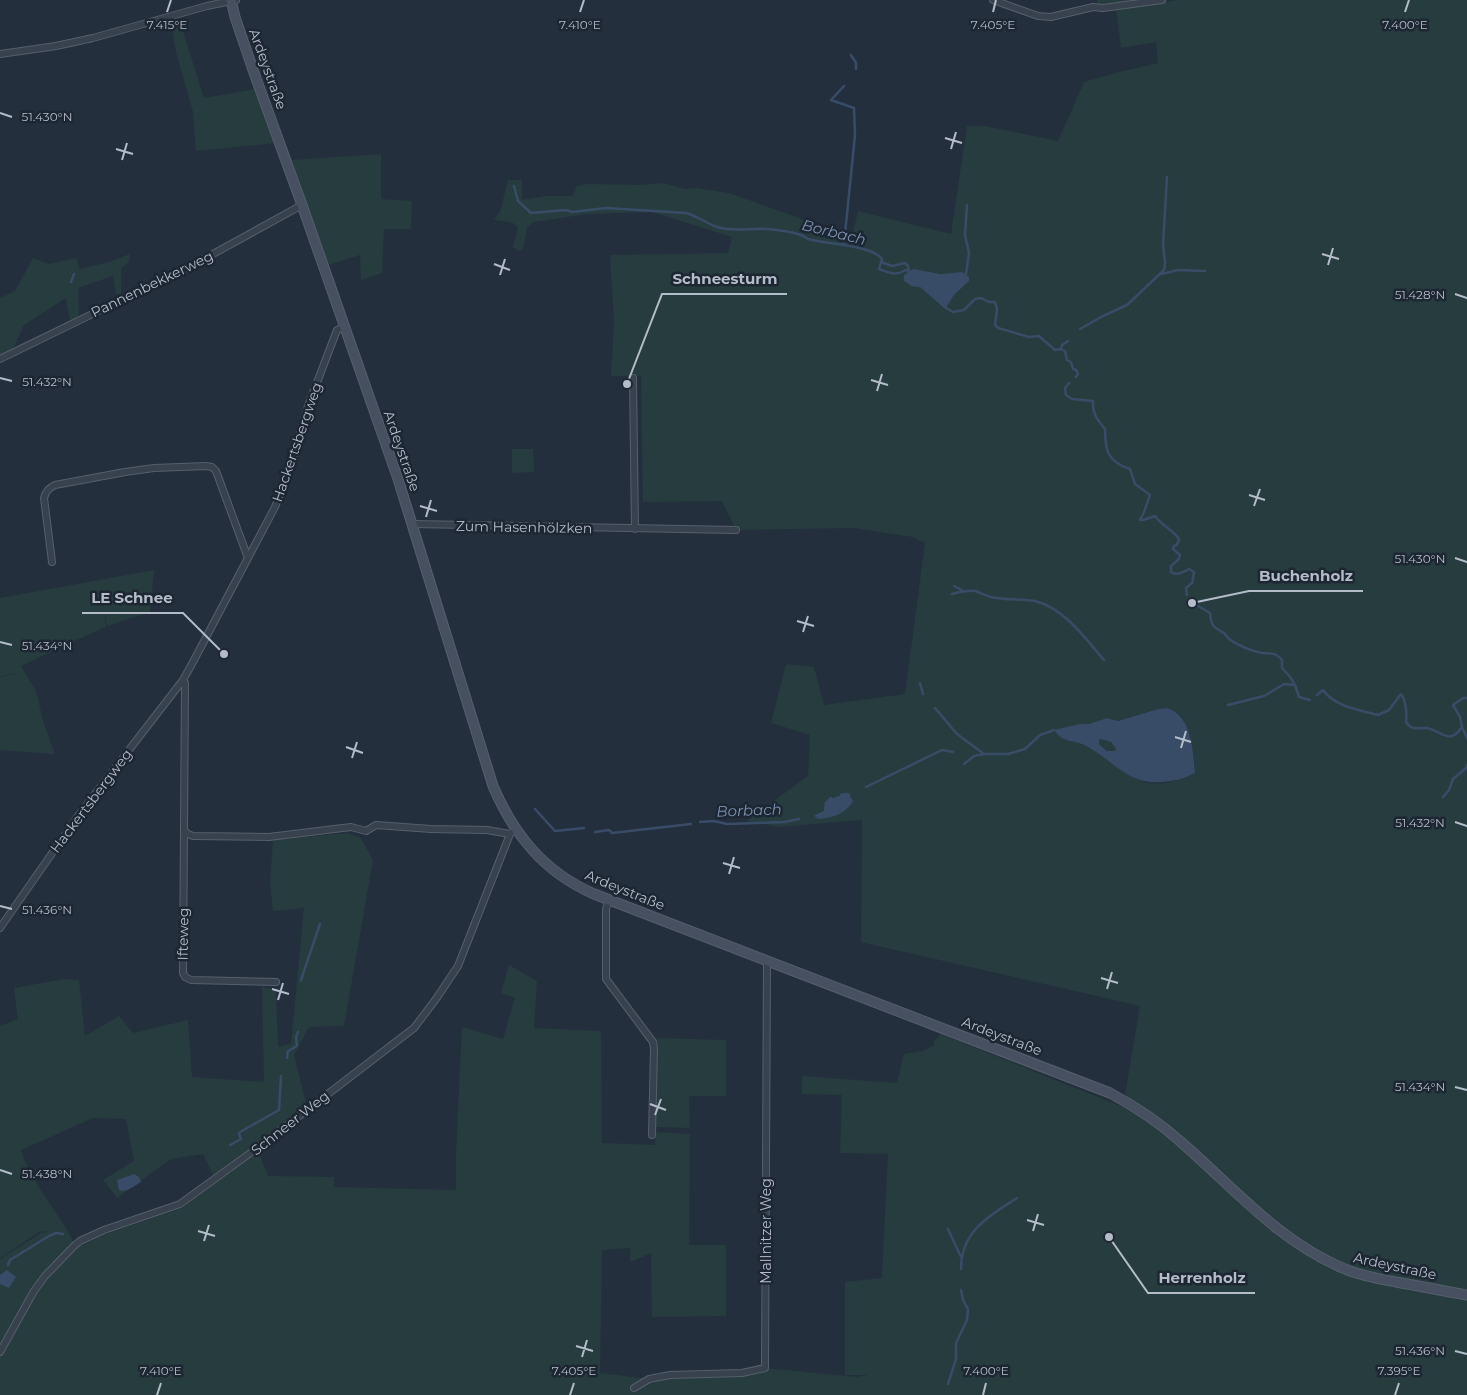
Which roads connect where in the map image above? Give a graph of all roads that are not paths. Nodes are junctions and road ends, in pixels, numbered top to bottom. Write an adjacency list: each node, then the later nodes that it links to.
1 (233, 0): 4 (street); 5 (main road, Ardeystraße)
2 (994, 0): 3 (street)
3 (1162, 0)
4 (0, 54)
5 (302, 205): 6 (main road, Ardeystraße); 7 (street, Pannenbekkerweg)
6 (344, 327): 9 (main road, Ardeystraße); 12 (street, Hackertsbergweg)
7 (0, 358)
8 (633, 378): 10 (street)
9 (412, 524): 10 (street, Zum Hasenhölzken); 16 (main road, Ardeystraße)
10 (635, 529): 11 (street, Zum Hasenhölzken)
11 (736, 530)
12 (248, 558): 13 (street); 14 (street, Hackertsbergweg)
13 (52, 562)
14 (183, 680): 15 (street); 18 (street, Hackertsbergweg)
15 (184, 830): 16 (street); 20 (street, Ifteweg)
16 (512, 831): 17 (main road, Ardeystraße); 23 (street, Schneer Weg)
17 (609, 900): 19 (main road, Ardeystraße); 21 (street)
18 (1, 926)
19 (767, 961): 22 (main road, Ardeystraße); 24 (street, Mallnitzer Weg)
20 (276, 982)
21 (652, 1135)
22 (1467, 1295)
23 (0, 1352)
24 (634, 1388)

